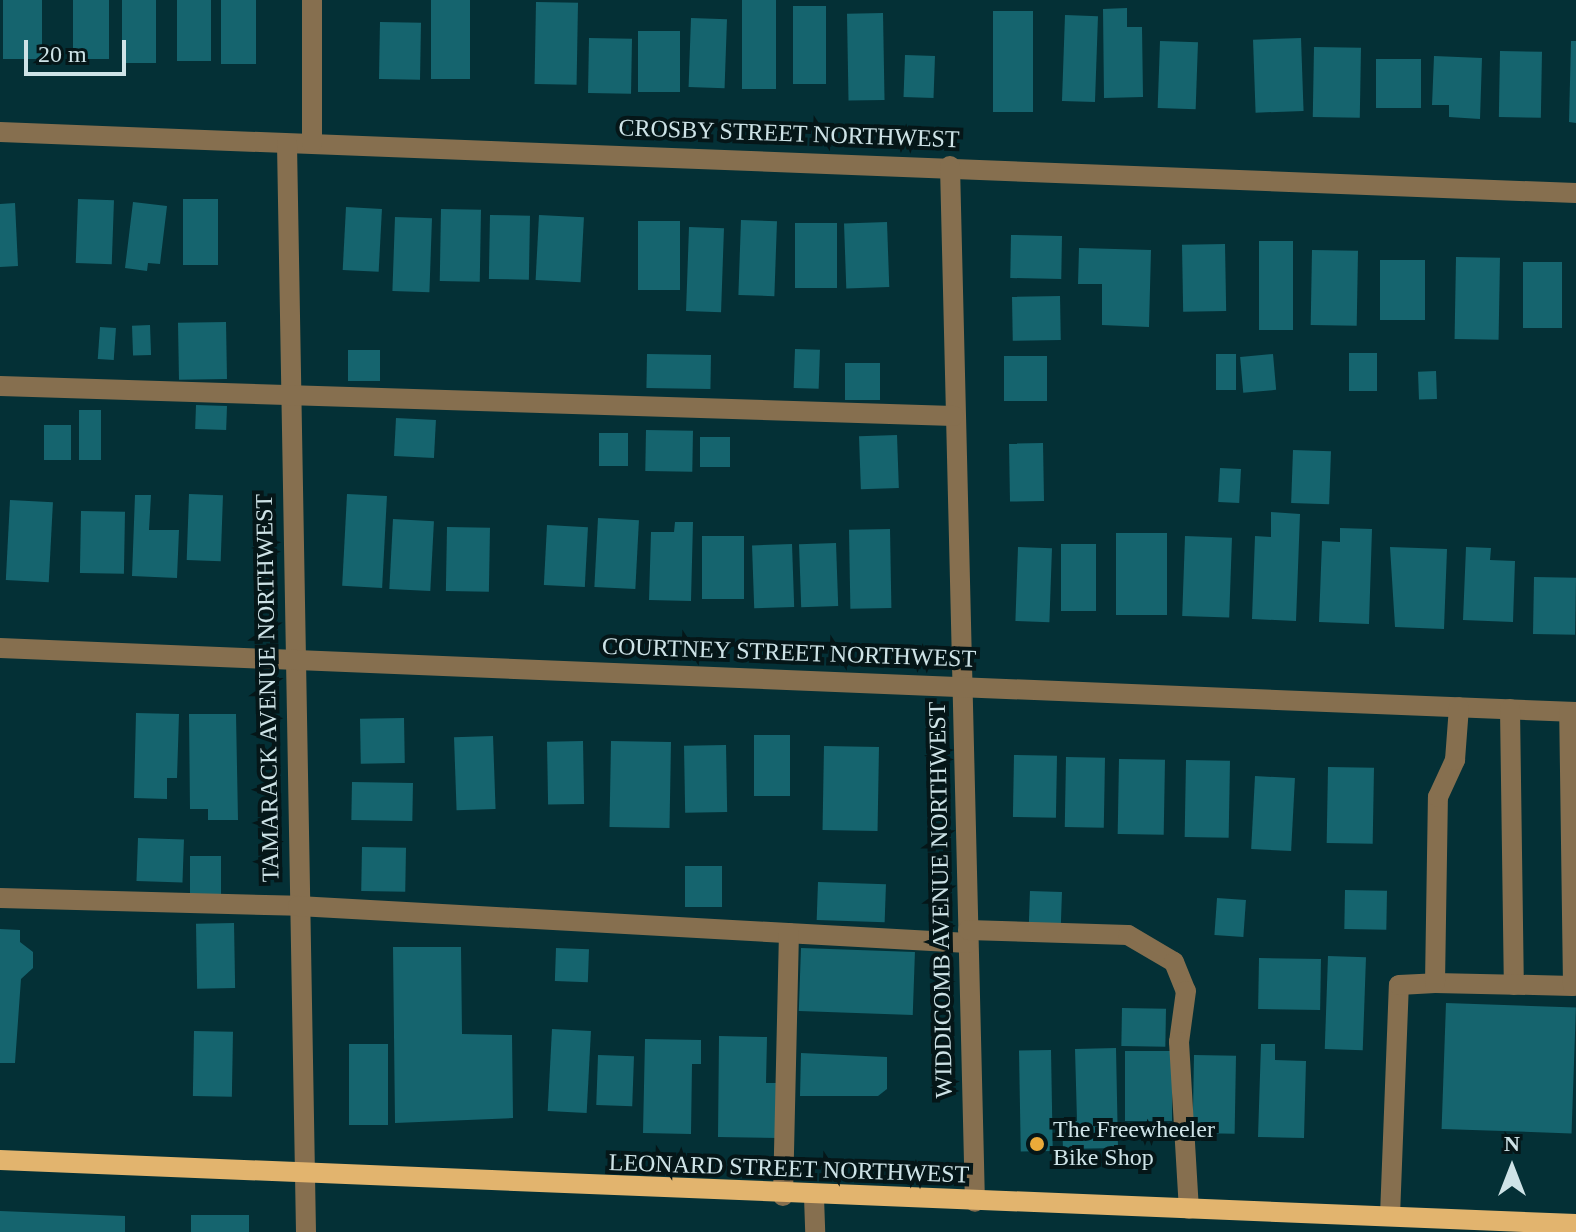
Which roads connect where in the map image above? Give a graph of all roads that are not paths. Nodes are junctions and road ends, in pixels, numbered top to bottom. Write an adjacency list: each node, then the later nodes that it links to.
1 (312, 0): 3 (street)
2 (0, 132): 4 (street, CROSBY STREET NORTHWEST)
3 (312, 143): 4 (street, CROSBY STREET NORTHWEST); 5 (street, CROSBY STREET NORTHWEST)
4 (287, 144): 8 (street, TAMARACK AVENUE NORTHWEST)
5 (950, 166): 6 (street, CROSBY STREET NORTHWEST); 9 (street, WIDDICOMB AVENUE NORTHWEST)
6 (1576, 193)
7 (0, 386): 8 (street)
8 (290, 397): 9 (street); 11 (street, TAMARACK AVENUE NORTHWEST)
9 (954, 416): 12 (street, WIDDICOMB AVENUE NORTHWEST)
10 (0, 648): 11 (street, COURTNEY STREET NORTHWEST)
11 (292, 660): 12 (street, COURTNEY STREET NORTHWEST); 17 (street, TAMARACK AVENUE NORTHWEST)
12 (962, 685): 13 (street, COURTNEY STREET NORTHWEST); 19 (street, WIDDICOMB AVENUE NORTHWEST)
13 (1459, 707): 14 (street, COURTNEY STREET NORTHWEST); 20 (street)
14 (1510, 709): 15 (street, COURTNEY STREET NORTHWEST); 21 (street)
15 (1572, 712): 21 (street)
16 (0, 898): 17 (street)
17 (298, 906): 18 (street); 23 (street, TAMARACK AVENUE NORTHWEST)
18 (789, 933): 19 (street); 24 (street)
19 (968, 937): 26 (street, WIDDICOMB AVENUE NORTHWEST); 27 (street)
20 (1435, 983): 21 (street); 28 (street)
21 (1514, 985)
22 (0, 1160): 23 (main road, LEONARD STREET NORTHWEST)
23 (303, 1174): 24 (main road, LEONARD STREET NORTHWEST); 31 (street, TAMARACK AVENUE NORTHWEST)
24 (783, 1196): 25 (main road, LEONARD STREET NORTHWEST)
25 (814, 1197): 26 (main road, LEONARD STREET NORTHWEST); 32 (street)
26 (975, 1202): 27 (main road, LEONARD STREET NORTHWEST)
27 (1189, 1209): 29 (main road, LEONARD STREET NORTHWEST)
28 (1390, 1216): 29 (main road, LEONARD STREET NORTHWEST); 30 (main road, LEONARD STREET NORTHWEST)
29 (1333, 1223)
30 (1576, 1224)
31 (306, 1232)
32 (815, 1232)

